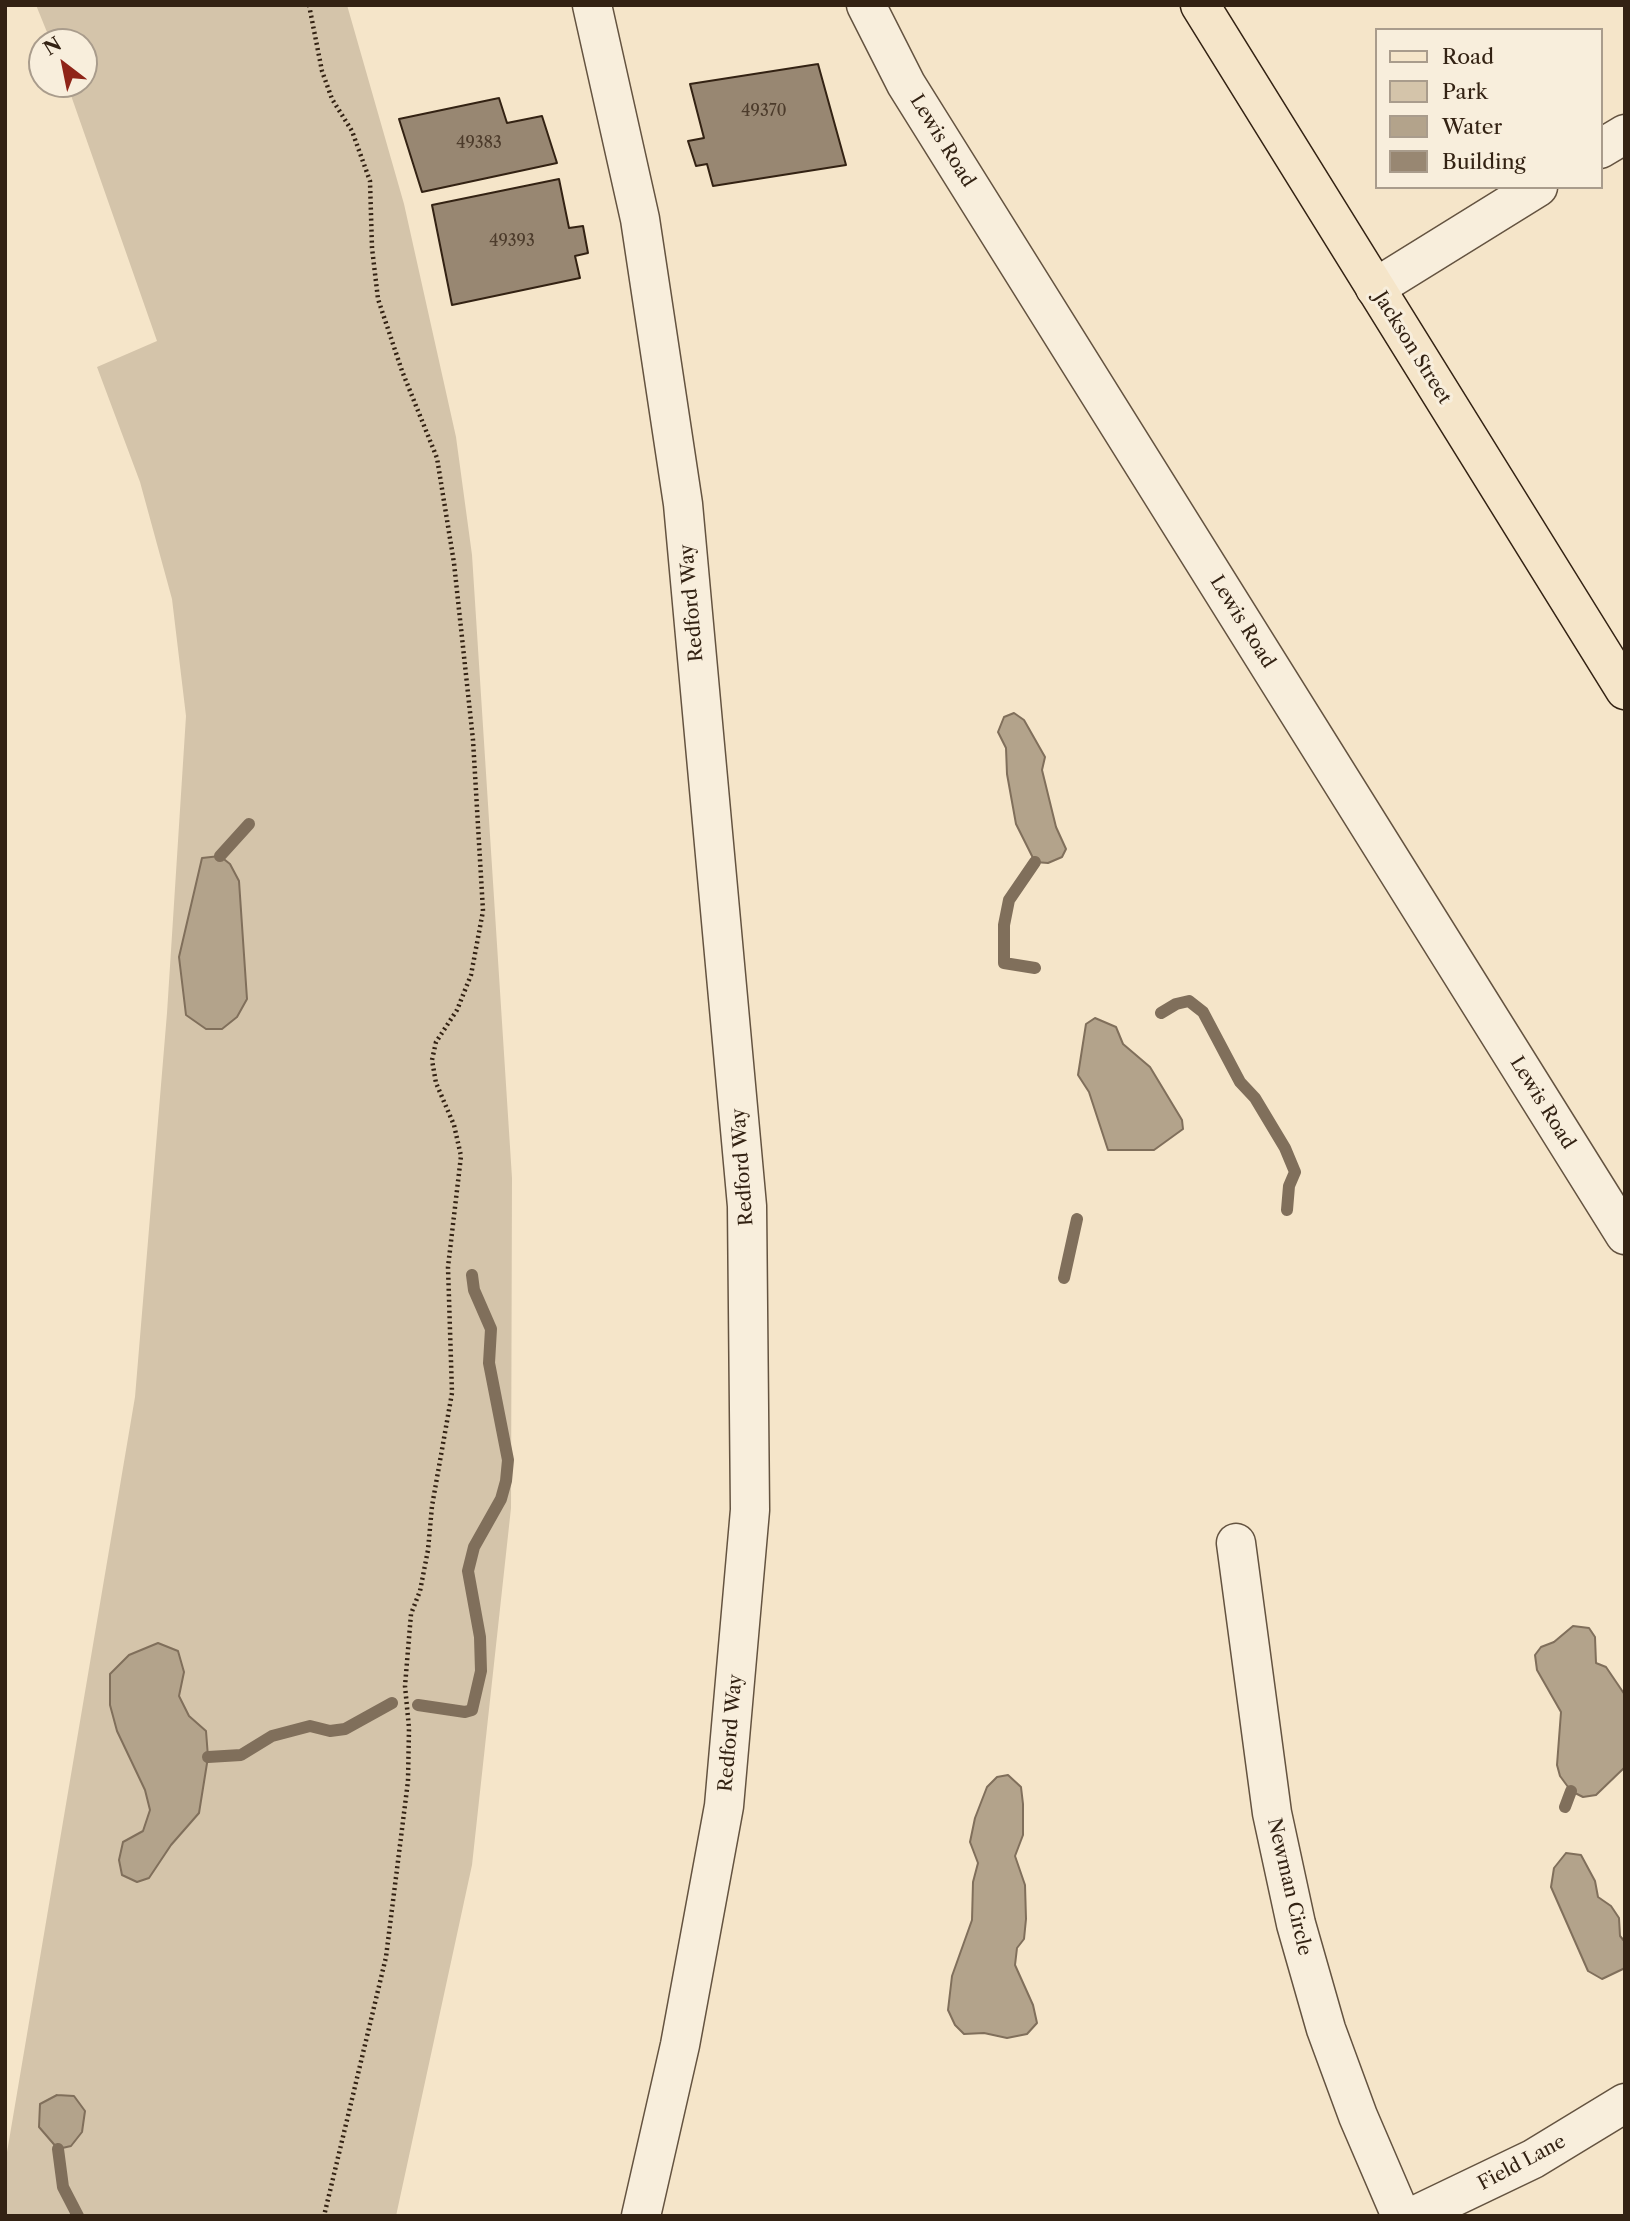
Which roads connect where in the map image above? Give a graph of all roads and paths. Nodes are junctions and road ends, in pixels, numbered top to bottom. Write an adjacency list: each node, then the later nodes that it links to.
1 (309, 5): 13 (path)
2 (592, 5): 14 (street, Redford Way)
3 (866, 5): 10 (street, Lewis Road)
4 (1200, 5): 8 (main road, Jackson Street)
5 (1625, 134): 6 (street)
6 (1602, 148)
7 (1535, 189): 8 (street)
8 (1375, 288): 9 (main road, Jackson Street)
9 (1625, 690)
10 (1625, 1235)
11 (1236, 1543): 15 (street, Newman Circle)
12 (1625, 2103): 16 (street, Field Lane)
13 (324, 2216)
14 (641, 2216)
15 (1401, 2216)
16 (1414, 2216)

